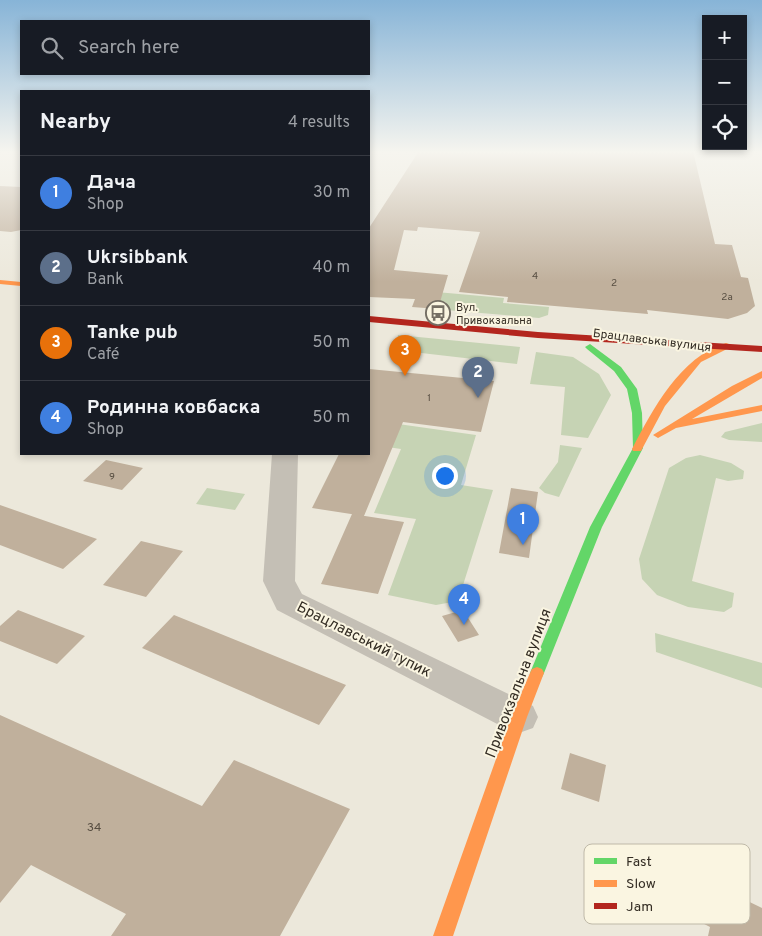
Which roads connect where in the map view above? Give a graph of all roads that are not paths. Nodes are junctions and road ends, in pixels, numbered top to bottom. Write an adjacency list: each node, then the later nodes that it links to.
1 (0, 282): 2 (main road)
2 (20, 284)
3 (370, 319): 4 (main road, Брацлавська вулиця)
4 (538, 336): 6 (main road, Брацлавська вулиця); 7 (main road, Брацлавська вулиця)
5 (762, 337): 6 (main road)
6 (726, 346): 8 (main road, Брацлавська вулиця); 10 (main road, Привокзальна вулиця)
7 (590, 347): 9 (main road, Брацлавська вулиця); 15 (main road)
8 (762, 349)
9 (649, 354)
10 (693, 359): 11 (main road, Брацлавська вулиця); 15 (main road, Привокзальна вулиця)
11 (716, 362)
12 (762, 374): 14 (main road, Привокзальна вулиця)
13 (762, 408): 14 (main road)
14 (672, 426): 15 (main road, Привокзальна вулиця)
15 (638, 448): 17 (main road, Привокзальна вулиця)
16 (285, 455): 17 (street, Брацлавський тупик)
17 (519, 717): 18 (main road, Привокзальна вулиця)
18 (443, 936)

